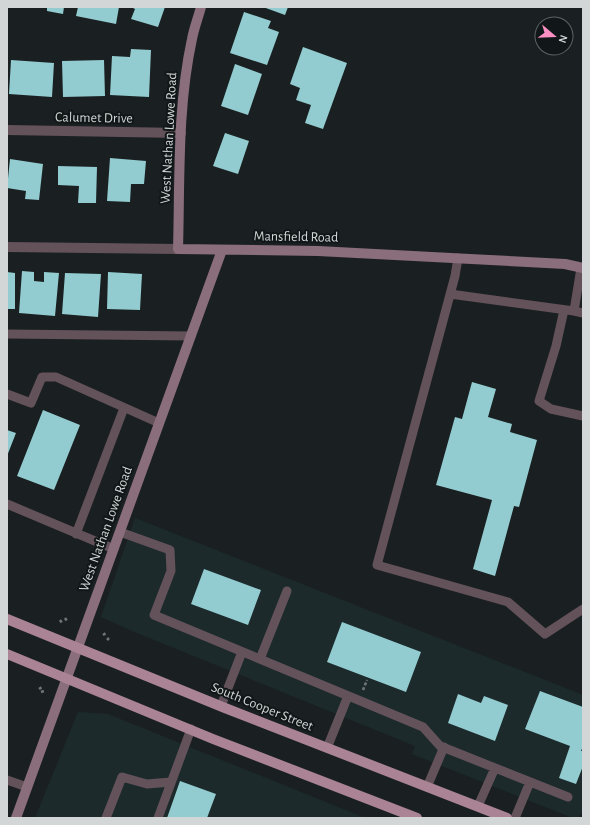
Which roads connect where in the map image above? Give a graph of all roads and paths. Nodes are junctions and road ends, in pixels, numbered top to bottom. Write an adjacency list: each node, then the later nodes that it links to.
1 (201, 7): 3 (street, West Nathan Lowe Road)
2 (7, 130): 3 (street, Calumet Drive)
3 (181, 133): 5 (street, West Nathan Lowe Road)
4 (7, 247): 5 (street, Mansfield Road)
5 (178, 249): 6 (street, Mansfield Road)
6 (222, 250): 7 (street, Mansfield Road); 14 (street, West Nathan Lowe Road)
7 (458, 258): 8 (street, Mansfield Road); 9 (lane)
8 (582, 268): 11 (lane)
9 (450, 294): 10 (lane); 24 (lane)
10 (564, 310): 11 (lane); 17 (lane)
11 (574, 311): 12 (lane)
12 (583, 314)
13 (7, 334): 14 (lane)
14 (191, 336): 18 (street, West Nathan Lowe Road)
15 (7, 394): 16 (lane)
16 (124, 408): 18 (lane); 21 (lane)
17 (583, 416)
18 (159, 423): 20 (street, West Nathan Lowe Road)
19 (7, 504): 21 (lane)
20 (120, 532): 22 (street, West Nathan Lowe Road); 27 (lane)
21 (76, 534): 22 (lane)
22 (114, 549): 26 (street, West Nathan Lowe Road)
23 (287, 590): 29 (lane)
24 (583, 609)
25 (7, 619): 26 (main road, South Cooper Street)
26 (78, 648): 30 (street, West Nathan Lowe Road); 32 (main road, South Cooper Street)
27 (242, 652): 29 (lane); 32 (lane)
28 (7, 654): 30 (main road)
29 (260, 659): 31 (lane)
30 (67, 679): 33 (main road); 40 (street, West Nathan Lowe Road)
31 (348, 696): 34 (lane); 35 (lane)
32 (221, 706): 34 (main road, South Cooper Street)
33 (191, 729): 38 (lane); 47 (main road)
34 (327, 748): 41 (main road, South Cooper Street)
35 (444, 748): 36 (lane); 41 (lane)
36 (495, 768): 39 (lane); 43 (lane)
37 (7, 780): 40 (lane)
38 (171, 782): 45 (lane); 46 (lane)
39 (530, 782): 42 (lane); 49 (lane)
40 (27, 787): 44 (street, West Nathan Lowe Road)
41 (427, 787): 43 (main road, South Cooper Street)
42 (568, 797)
43 (478, 806): 48 (main road, South Cooper Street)
44 (16, 818)
45 (106, 818)
46 (158, 818)
47 (415, 818)
48 (507, 818)
49 (515, 818)

